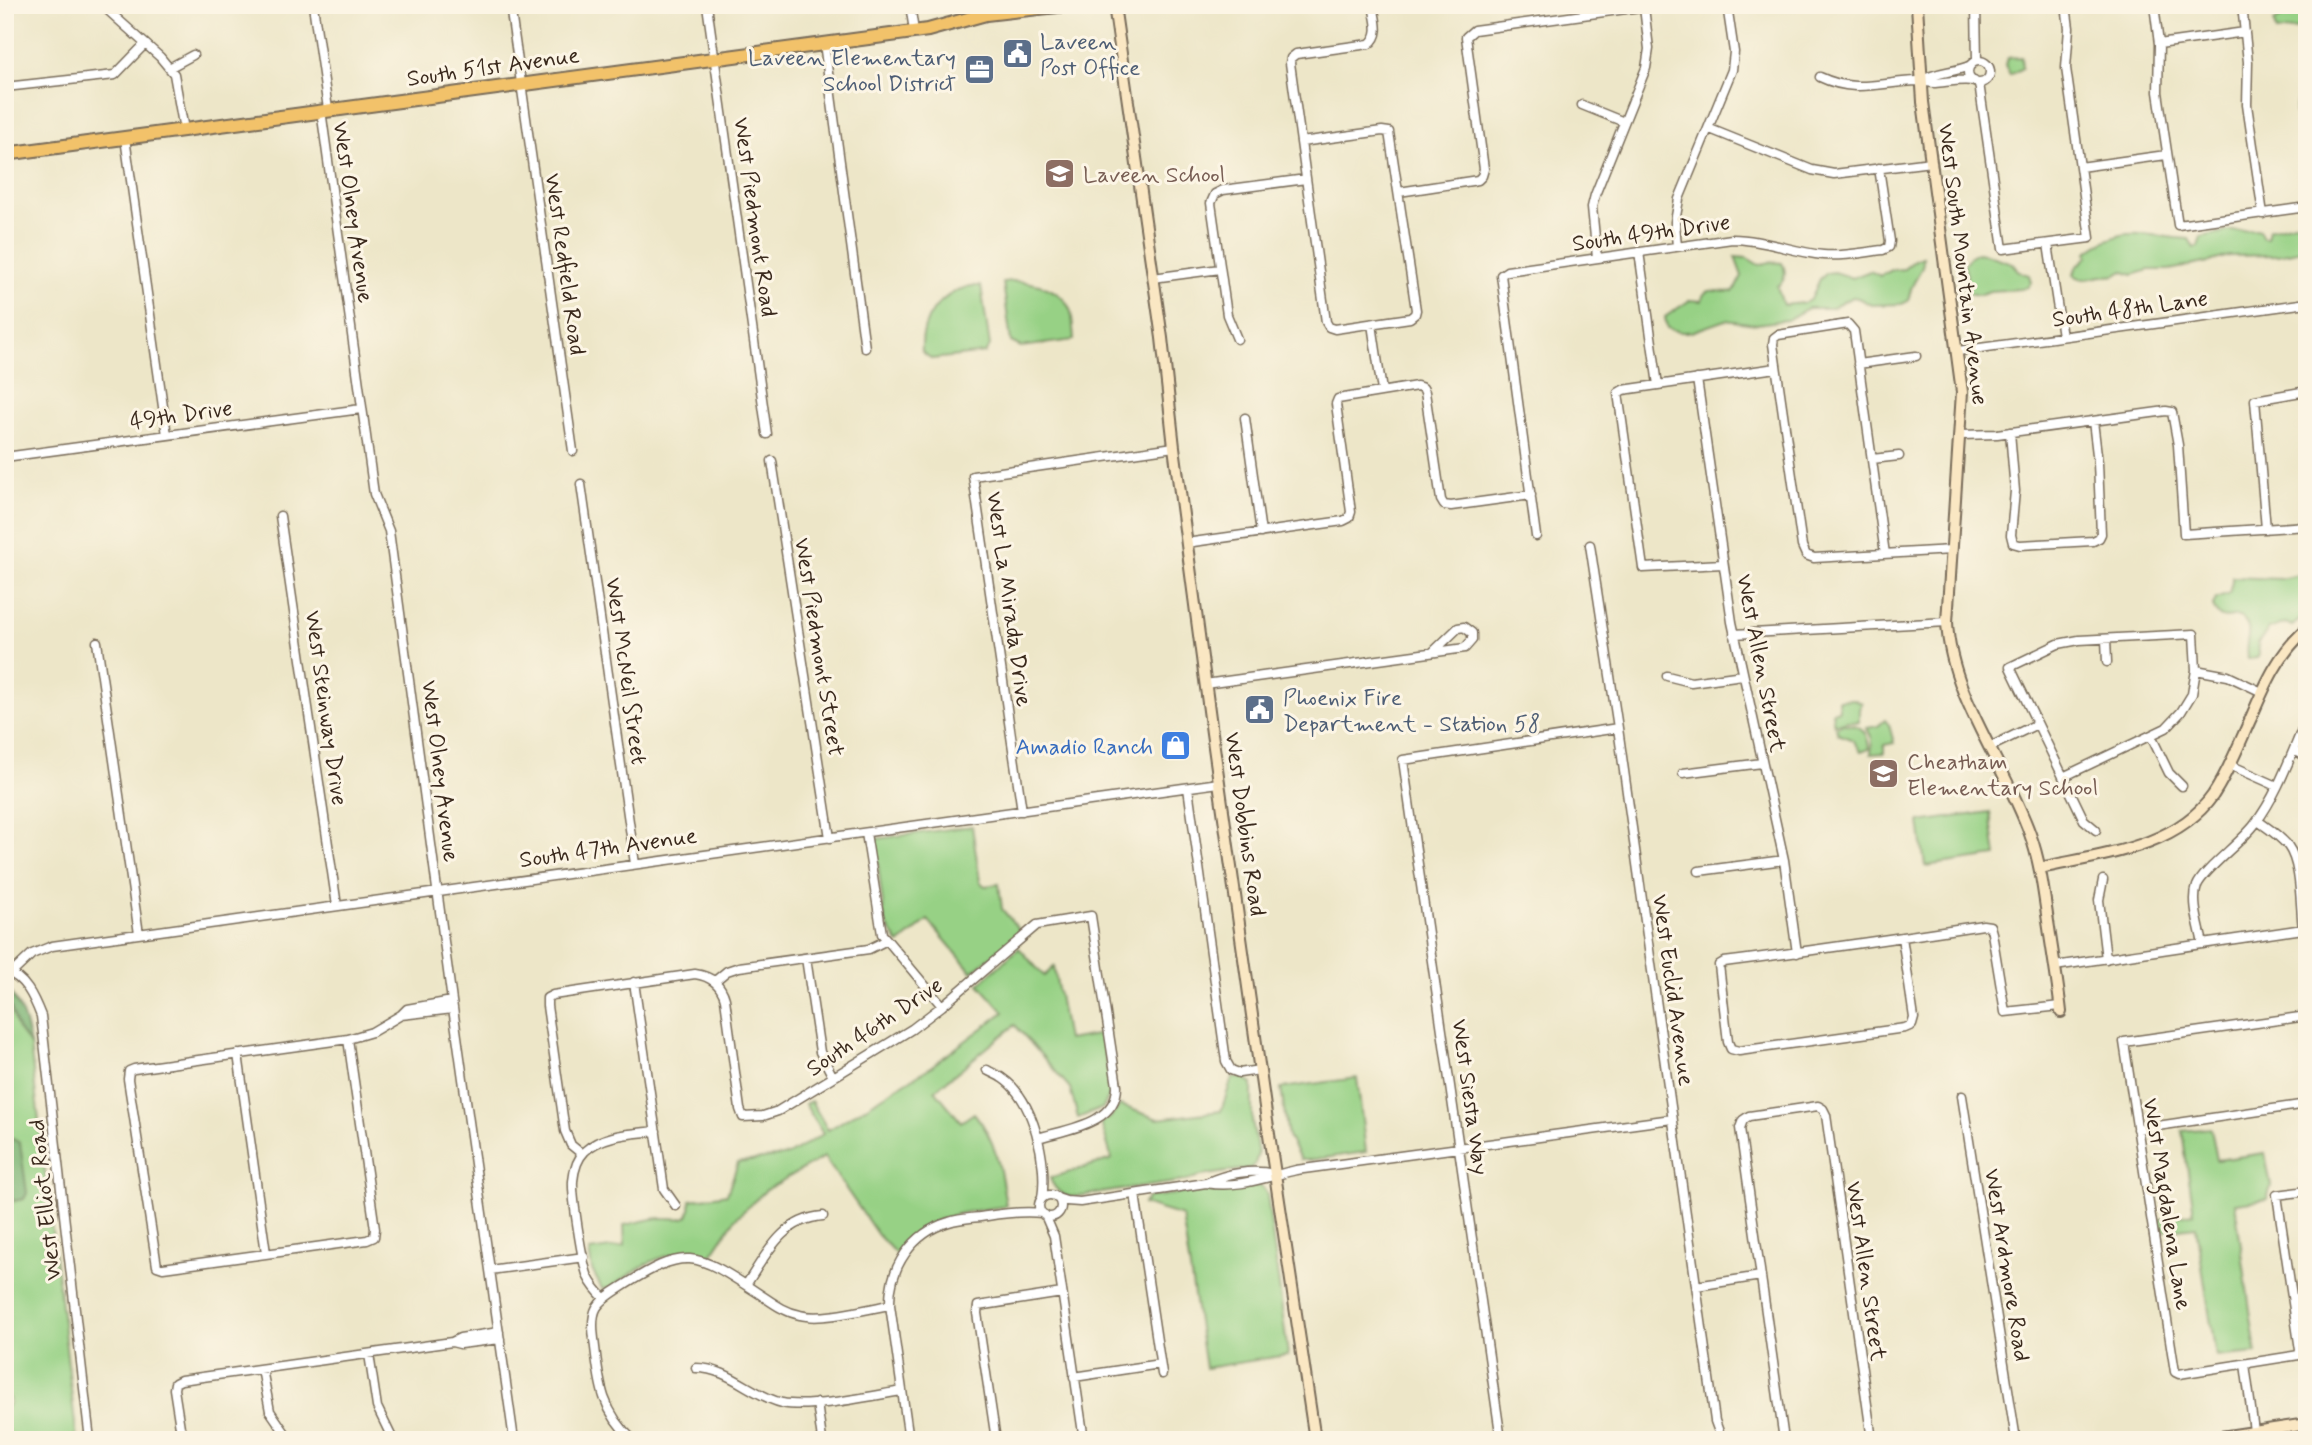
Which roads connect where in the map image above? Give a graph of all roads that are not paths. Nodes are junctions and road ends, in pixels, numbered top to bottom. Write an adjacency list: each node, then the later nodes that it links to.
1 (102, 5): 23 (street)
2 (313, 5): 35 (street, West Olney Avenue)
3 (510, 5): 32 (street)
4 (706, 5): 26 (street, West Piedmont Road)
5 (911, 5): 20 (street)
6 (999, 5): 19 (main road, South 51st Avenue)
7 (1068, 5): 19 (main road, South 51st Avenue)
8 (1114, 5): 55 (street, West Dobbins Road)
9 (1373, 5): 40 (street)
10 (1655, 5): 17 (street)
11 (1727, 5): 37 (street)
12 (1917, 5): 30 (street, West South Mountain Avenue)
13 (1976, 5): 27 (street)
14 (2066, 5): 44 (street)
15 (2154, 5): 24 (street)
16 (2242, 5): 21 (street)
17 (1644, 7): 18 (street); 36 (street)
18 (1606, 9): 47 (street)
19 (986, 14): 20 (main road, South 51st Avenue)
20 (914, 32): 22 (main road, South 51st Avenue)
21 (2245, 32): 24 (street); 49 (street)
22 (824, 43): 26 (main road, South 51st Avenue); 60 (street)
23 (145, 44): 28 (street); 33 (street)
24 (2159, 44): 42 (street)
25 (193, 55): 28 (street)
26 (714, 57): 32 (main road, South 51st Avenue); 73 (street, West Piedmont Road)
27 (1974, 63): 30 (street); 31 (street); 31 (street)
28 (169, 68): 38 (street)
29 (1820, 77): 30 (street)
30 (1921, 80): 31 (street); 43 (street, West South Mountain Avenue)
31 (1977, 82): 50 (street)
32 (520, 83): 35 (main road, South 51st Avenue); 77 (street, West Redfield Road)
33 (5, 87)
34 (1582, 105): 36 (street)
35 (325, 109): 38 (main road, South 51st Avenue); 69 (street, West Olney Avenue)
36 (1624, 122): 53 (street)
37 (1710, 129): 45 (street); 51 (street)
38 (184, 130): 39 (main road, South 51st Avenue)
39 (125, 138): 41 (main road, South 51st Avenue); 74 (street)
40 (1301, 142): 46 (street); 47 (street)
41 (5, 154)
42 (2166, 155): 44 (street); 49 (street)
43 (1931, 162): 45 (street); 61 (street, West South Mountain Avenue)
44 (2080, 167): 50 (street)
45 (1880, 168): 51 (street, South 49th Drive)
46 (1306, 179): 54 (street); 57 (street)
47 (1399, 192): 57 (street)
48 (2307, 208): 49 (street)
49 (2263, 214)
50 (2048, 243): 58 (street)
51 (1677, 247): 52 (street, South 49th Drive)
52 (1639, 252): 53 (street, South 49th Drive); 66 (street)
53 (1597, 258): 83 (street, South 49th Drive)
54 (1220, 269): 55 (street); 59 (street)
55 (1153, 278): 76 (street, West Dobbins Road)
56 (2307, 303): 58 (street, South 48th Lane)
57 (1372, 324): 67 (street)
58 (2062, 336): 61 (street, South 48th Lane)
59 (1237, 339)
60 (865, 348)
61 (1958, 351): 75 (street, West South Mountain Avenue)
62 (1916, 356): 63 (street)
63 (1858, 364): 64 (street); 80 (street)
64 (1776, 368): 65 (street); 92 (street)
65 (1697, 379): 66 (street); 93 (street, West Allen Street)
66 (1658, 385): 93 (street)
67 (1382, 391): 83 (street); 87 (street)
68 (2307, 391): 86 (street)
69 (362, 409): 74 (street, 49th Drive); 131 (street, West Olney Avenue)
70 (1245, 418): 87 (street)
71 (2093, 421): 72 (street); 72 (street); 86 (street)
72 (2010, 432): 75 (street)
73 (767, 434)
74 (167, 435): 79 (street, 49th Drive)
75 (1961, 435): 91 (street, West South Mountain Avenue)
76 (1174, 447): 89 (street, West Dobbins Road); 121 (street, West La Mirada Drive)
77 (573, 451)
78 (1899, 456): 80 (street)
79 (5, 457)
80 (1872, 459): 92 (street)
81 (772, 461): 125 (street, West Piedmont Street)
82 (581, 484): 127 (street, West McNeil Street)
83 (1531, 495): 88 (street)
84 (280, 516): 132 (street, West Steinway Drive)
85 (2307, 526): 86 (street)
86 (2266, 529)
87 (1261, 533): 89 (street)
88 (1536, 537)
89 (1186, 543): 104 (street, West Dobbins Road)
90 (1590, 545): 108 (street, West Euclid Avenue)
91 (1952, 551): 92 (street); 94 (street, West South Mountain Avenue)
92 (1885, 554)
93 (1723, 564): 96 (street, West Allen Street)
94 (1947, 622): 96 (street); 110 (street, West South Mountain Avenue)
95 (2307, 629): 105 (street)
96 (1734, 634): 102 (street, West Allen Street)
97 (2106, 639): 100 (street); 101 (street); 107 (street)
98 (97, 642): 133 (street)
99 (1433, 652): 99 (street); 104 (street)
100 (2107, 662)
101 (2196, 670): 105 (street); 109 (street)
102 (1743, 675): 103 (street); 113 (street, West Allen Street)
103 (1667, 676)
104 (1205, 684): 117 (street, West Dobbins Road)
105 (2262, 692): 114 (street)
106 (2307, 718): 111 (street)
107 (2037, 724): 110 (street); 116 (street)
108 (1618, 728): 155 (street, West Euclid Avenue); 159 (street, West Siesta Way)
109 (2151, 736): 116 (street); 118 (street)
110 (1990, 747): 128 (street, West South Mountain Avenue)
111 (2294, 750): 112 (street); 119 (street)
112 (2307, 757)
113 (1762, 762): 115 (street); 126 (street, West Allen Street)
114 (2230, 765): 119 (street); 128 (street)
115 (1683, 774)
116 (2063, 777): 123 (street)
117 (1219, 783): 120 (street, South 47th Avenue); 151 (street, West Dobbins Road)
118 (2182, 786)
119 (2277, 786): 122 (street)
120 (1188, 788): 121 (street, South 47th Avenue); 151 (street)
121 (1022, 811): 124 (street, South 47th Avenue)
122 (2258, 821): 136 (street); 136 (street)
123 (2096, 830)
124 (866, 833): 125 (street, South 47th Avenue); 135 (street)
125 (830, 838): 127 (street, South 47th Avenue)
126 (1784, 860): 129 (street); 137 (street, West Allen Street)
127 (635, 864): 131 (street, South 47th Avenue)
128 (2040, 868): 140 (street, West South Mountain Avenue)
129 (1699, 871)
130 (2103, 880): 139 (street)
131 (438, 893): 132 (street, South 47th Avenue); 144 (street, West Olney Avenue)
132 (337, 906): 133 (street, South 47th Avenue)
133 (139, 934): 141 (street, South 47th Avenue)
134 (1902, 937): 137 (street); 137 (street); 146 (street)
135 (887, 940): 138 (street); 145 (street)
136 (2203, 944): 139 (street)
137 (1797, 953)
138 (806, 958): 142 (street); 152 (street)
139 (2106, 959): 140 (street)
140 (2054, 966): 146 (street, West South Mountain Avenue)
141 (9, 972): 194 (street, West Elliot Road)
142 (715, 981): 143 (street); 152 (street, South 46th Drive)
143 (634, 982): 157 (street); 160 (street)
144 (452, 1005): 148 (street); 176 (street, West Olney Avenue)
145 (943, 1006): 152 (street, South 46th Drive); 158 (street, South 46th Drive)
146 (2061, 1009)
147 (2307, 1016): 156 (street, West Magdalena Lane)
148 (348, 1039): 149 (street); 174 (street)
149 (239, 1054): 174 (street); 174 (street)
150 (987, 1070): 158 (street)
151 (1260, 1070): 161 (street, West Dobbins Road)
152 (833, 1077)
153 (1962, 1096): 209 (street, West Ardmore Road)
154 (2307, 1104): 156 (street)
155 (1672, 1119): 159 (street); 179 (street, West Euclid Avenue)
156 (2137, 1129): 185 (street, West Magdalena Lane)
157 (656, 1130): 160 (street); 168 (street)
158 (1038, 1138): 162 (street)
159 (1458, 1148): 161 (street); 205 (street, West Siesta Way)
160 (582, 1154): 175 (street)
161 (1274, 1174): 164 (street); 204 (street, West Dobbins Road)
162 (1045, 1177): 165 (street); 166 (street)
163 (2307, 1191): 185 (street)
164 (1135, 1194): 167 (street); 188 (street)
165 (1056, 1197): 166 (street); 167 (street); 170 (street)
166 (1041, 1200): 169 (street); 171 (street)
167 (1080, 1202): 170 (street)
168 (676, 1206)
169 (1023, 1210): 171 (street); 182 (street)
170 (1057, 1213): 171 (street); 173 (street)
171 (1043, 1214): 173 (street)
172 (822, 1216): 178 (street)
173 (1054, 1236): 180 (street)
174 (266, 1253)
175 (584, 1257): 176 (street); 181 (street)
176 (490, 1270): 183 (street, West Olney Avenue)
177 (1761, 1276): 179 (street); 207 (street); 208 (street, West Allen Street)
178 (746, 1285): 181 (street); 182 (street)
179 (1696, 1286): 206 (street, West Euclid Avenue)
180 (1062, 1293): 188 (street); 202 (street)
181 (604, 1298): 193 (street)
182 (890, 1305): 189 (street)
183 (499, 1336): 184 (street); 198 (street, West Olney Avenue)
184 (369, 1354): 187 (street); 197 (street)
185 (2245, 1364): 192 (street)
186 (696, 1368): 190 (street)
187 (262, 1369): 195 (street); 196 (street)
188 (1074, 1377): 203 (street)
189 (902, 1391): 190 (street); 201 (street)
190 (817, 1403): 200 (street)
191 (2307, 1424): 192 (street)
192 (2254, 1431): 210 (street)
193 (622, 1436): 199 (street)
194 (90, 1440)
195 (182, 1440)
196 (290, 1440)
197 (393, 1440)
198 (514, 1440)
199 (633, 1440)
200 (822, 1440)
201 (909, 1440)
202 (996, 1440)
203 (1084, 1440)
204 (1315, 1440)
205 (1501, 1440)
206 (1722, 1440)
207 (1784, 1440)
208 (1872, 1440)
209 (2016, 1440)
210 (2201, 1440)

